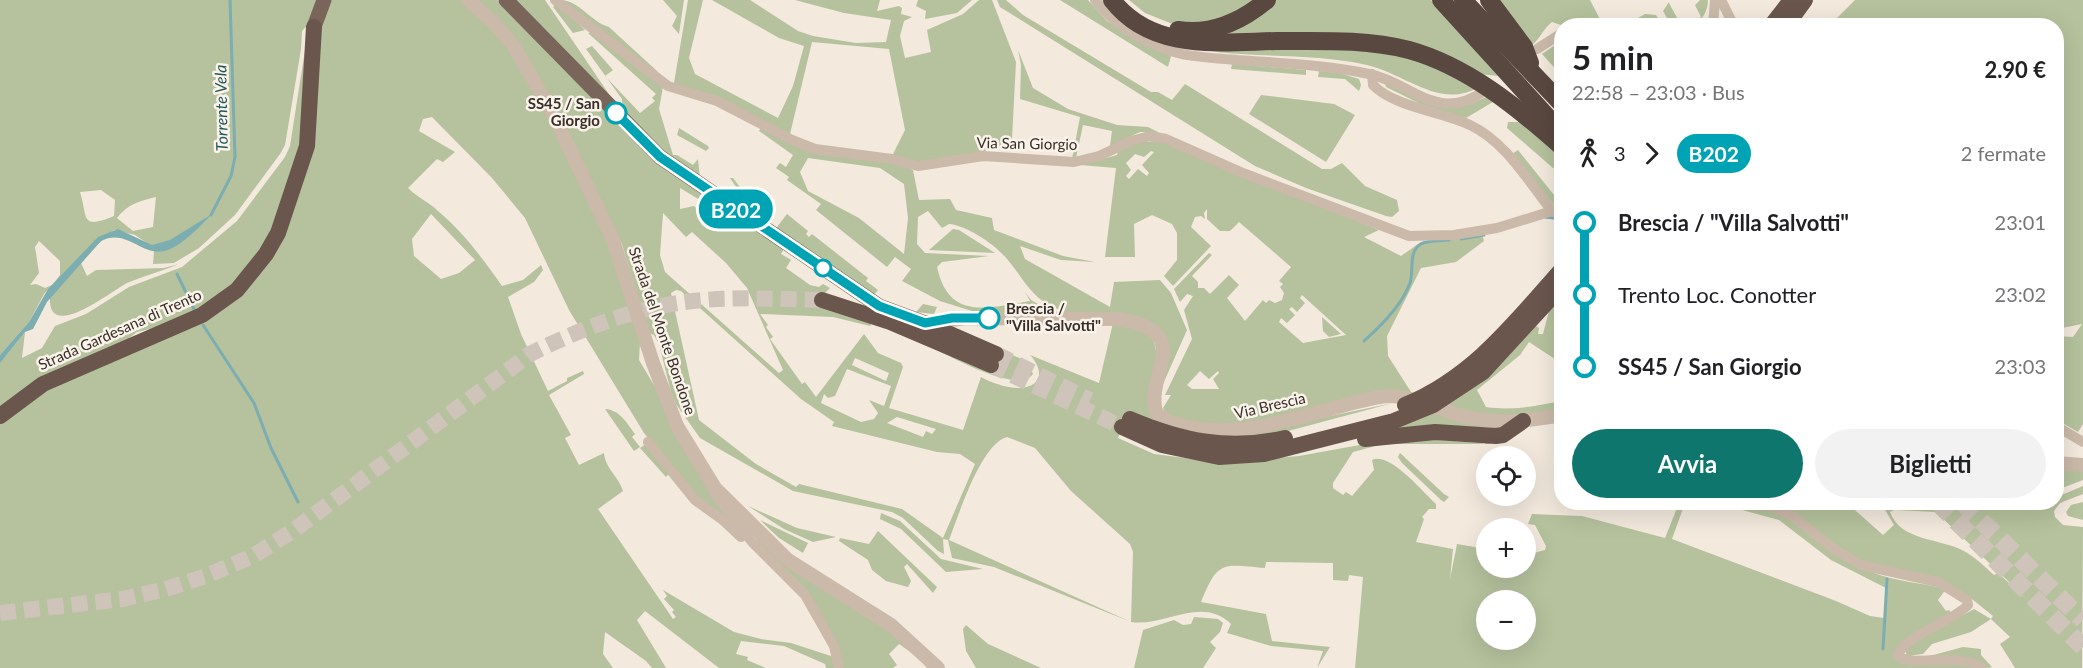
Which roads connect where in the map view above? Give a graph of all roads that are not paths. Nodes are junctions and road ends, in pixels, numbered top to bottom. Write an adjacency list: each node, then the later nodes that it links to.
1 (324, 0): 22 (main road, Strada Gardesana di Trento)
2 (468, 0): 47 (street, Strada del Monte Bondone)
3 (506, 0): 36 (main road)
4 (555, 0): 32 (street, Via San Giorgio)
5 (1095, 0): 25 (street)
6 (1112, 0): 30 (highway)
7 (1124, 0): 8 (highway)
8 (1267, 0)
9 (1441, 0): 29 (highway)
10 (1463, 0): 26 (highway)
11 (1490, 0): 26 (highway)
12 (1715, 0): 17 (street)
13 (1721, 0): 18 (street)
14 (1791, 0): 19 (highway)
15 (1805, 0): 20 (highway)
16 (1815, 0): 21 (street)
17 (1714, 18)
18 (1729, 18)
19 (1777, 18)
20 (1793, 18)
21 (1799, 18)
22 (314, 27): 37 (highway, Strada Gardesana di Trento)
23 (1554, 38): 24 (street)
24 (1537, 49)
25 (1372, 74): 27 (street); 31 (street)
26 (1537, 78): 28 (highway)
27 (1483, 92)
28 (1554, 96)
29 (1554, 124)
30 (1554, 141)
31 (1554, 209)
32 (1554, 213)
33 (1554, 278): 38 (highway)
34 (1554, 295): 38 (highway)
35 (822, 300): 36 (highway)
36 (925, 323): 40 (street, Via Brescia)
37 (0, 416)
38 (1392, 416): 44 (highway); 44 (highway)
39 (1554, 416): 40 (street, Via Brescia)
40 (1523, 421): 44 (highway)
41 (2064, 431): 43 (street)
42 (648, 442): 49 (street)
43 (2083, 442)
44 (1264, 454)
45 (2064, 464): 46 (street)
46 (2083, 465)
47 (715, 488): 49 (street); 51 (street, Strada del Monte Bondone)
48 (1779, 510): 52 (street)
49 (752, 542): 50 (street)
50 (839, 668)
51 (938, 668)
52 (1982, 668)

